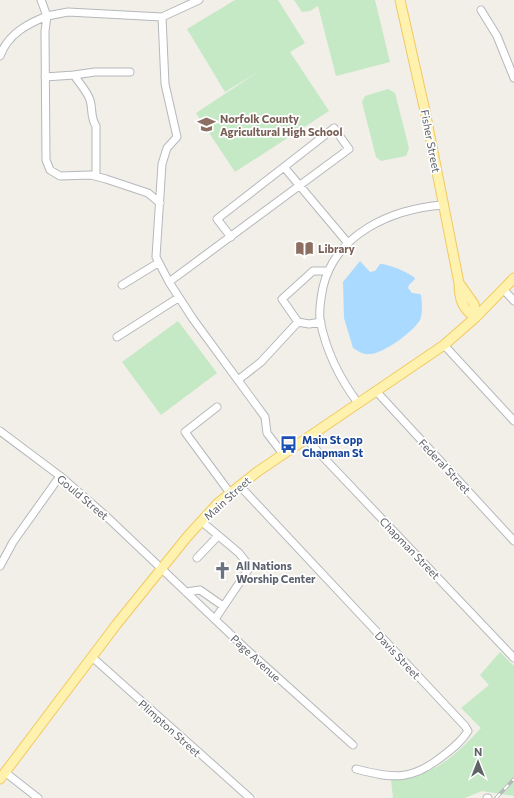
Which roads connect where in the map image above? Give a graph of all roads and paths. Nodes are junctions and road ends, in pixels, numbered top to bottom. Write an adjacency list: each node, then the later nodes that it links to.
1 (41, 0): 5 (street)
2 (199, 0): 6 (street)
3 (400, 0): 16 (main road, Fisher Street)
4 (481, 10): 11 (street)
5 (47, 16): 6 (street); 7 (street); 10 (street)
6 (162, 17): 15 (street)
7 (0, 56)
8 (130, 72): 9 (street)
9 (74, 75): 10 (street); 13 (street)
10 (46, 78): 13 (street)
11 (514, 78)
12 (284, 167): 14 (street); 14 (street); 17 (street)
13 (96, 176): 15 (street)
14 (299, 186): 17 (street); 18 (street)
15 (160, 203): 19 (street)
16 (443, 205): 18 (street); 27 (main road, Fisher Street)
17 (231, 237): 22 (street)
18 (347, 242): 20 (street)
19 (158, 263): 22 (street); 23 (street)
20 (328, 271): 28 (street); 29 (street)
21 (514, 278): 24 (main road, Main Street)
22 (169, 282): 25 (street)
23 (122, 285)
24 (503, 289): 26 (street); 27 (main road, Main Street)
25 (178, 298): 30 (street); 32 (street)
26 (514, 301)
27 (476, 317): 31 (main road, Main Street)
28 (298, 322): 29 (street); 32 (street)
29 (321, 322): 34 (street)
30 (117, 337)
31 (444, 345): 33 (main road, Main Street); 36 (street)
32 (238, 380): 39 (street)
33 (376, 391): 34 (main road, Main Street); 45 (street, Federal Street)
34 (358, 403): 38 (main road, Main Street)
35 (217, 407): 42 (street)
36 (514, 421)
37 (0, 432): 40 (street, Gould Street)
38 (306, 438): 39 (main road, Main Street); 53 (street, Chapman Street)
39 (283, 454): 41 (main road, Main Street)
40 (60, 476): 47 (street); 48 (street, Gould Street)
41 (239, 485): 42 (main road, Main Street); 55 (street, Davis Street)
42 (230, 493): 43 (main road, Main Street)
43 (201, 521): 44 (street); 48 (main road, Main Street)
44 (218, 536): 46 (street); 50 (street)
45 (514, 541)
46 (197, 558)
47 (0, 566)
48 (161, 568): 49 (street, Page Avenue); 52 (main road, Main Street)
49 (186, 592): 50 (street); 51 (street, Page Avenue)
50 (223, 606): 51 (street)
51 (215, 619): 54 (street, Page Avenue)
52 (92, 657): 56 (main road, Main Street); 58 (street, Plimpton Street)
53 (514, 658)
54 (353, 745)
55 (356, 769)
56 (3, 776): 57 (street)
57 (38, 798)
58 (250, 798)

